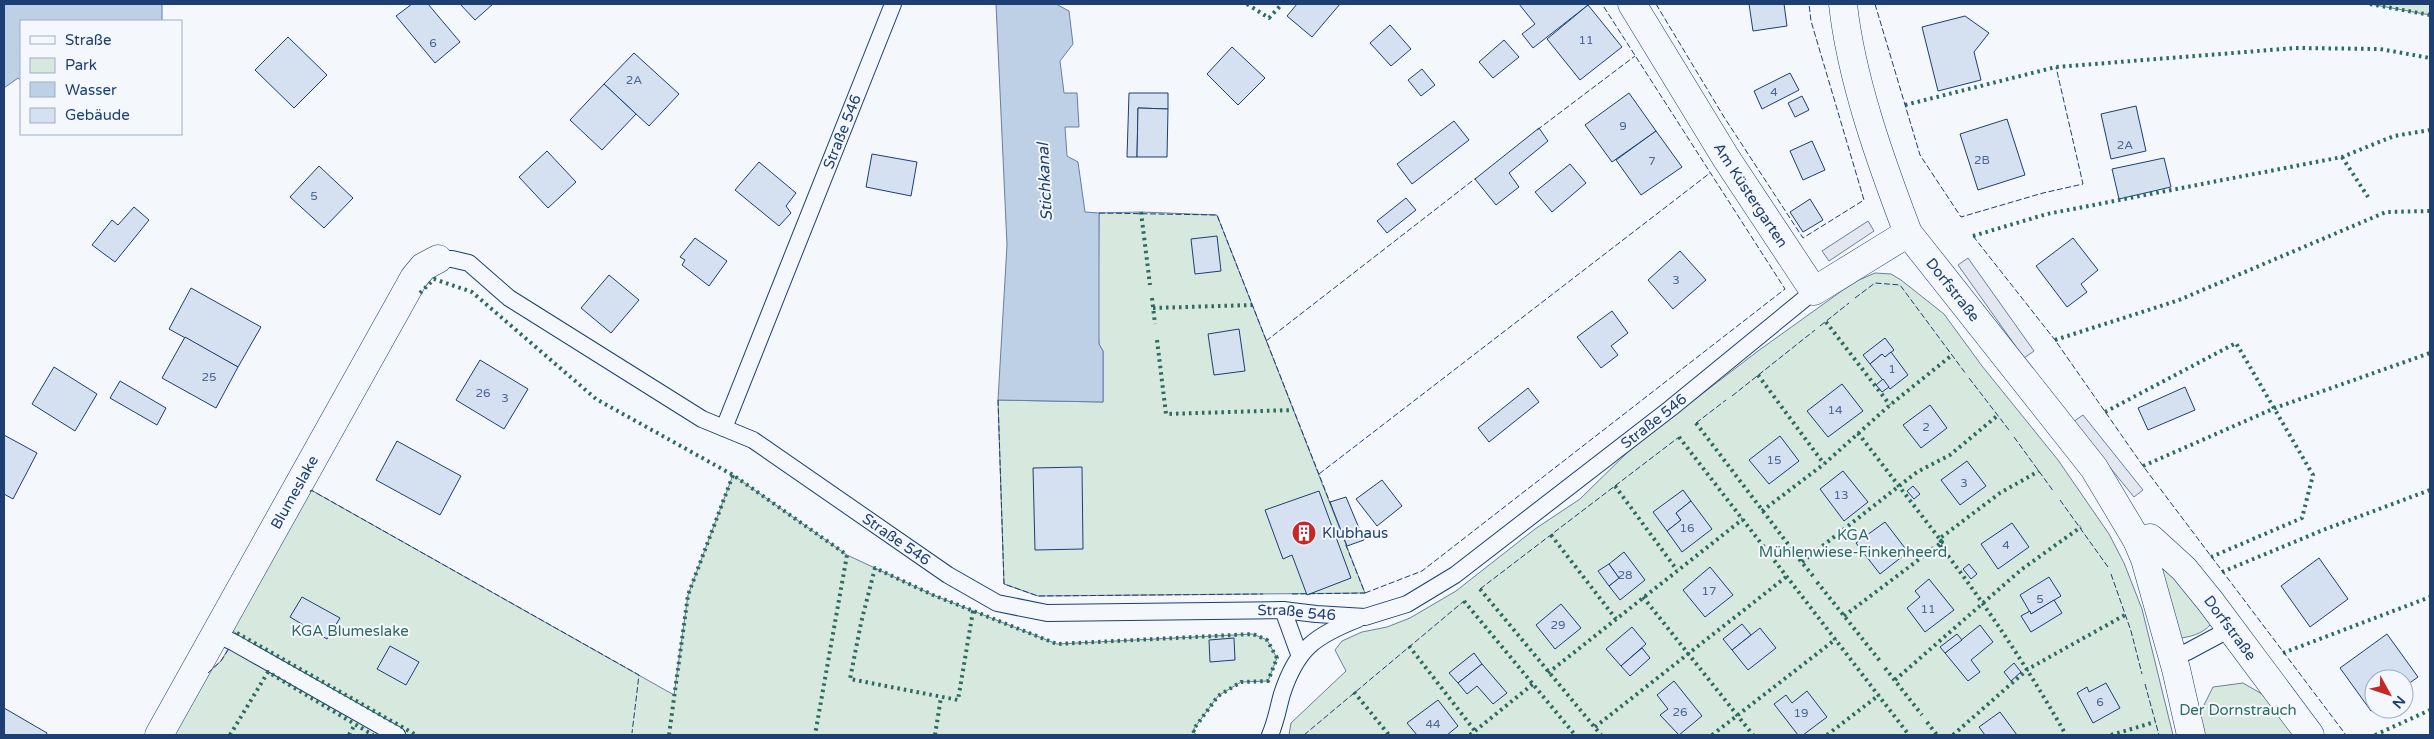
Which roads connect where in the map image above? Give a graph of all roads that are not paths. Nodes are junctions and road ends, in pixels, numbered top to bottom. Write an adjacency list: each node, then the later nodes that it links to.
1 (893, 4): 7 (lane, Straße 546)
2 (1632, 4): 6 (street, Am Küstergarten)
3 (1843, 4): 4 (street, Dorfstraße)
4 (1908, 232): 6 (street); 8 (street, Dorfstraße)
5 (438, 259): 7 (lane, Straße 546); 12 (street, Blumeslake)
6 (1814, 291): 10 (lane, Straße 546)
7 (724, 428): 9 (lane, Straße 546)
8 (2137, 540): 11 (street, Dorfstraße); 14 (street, Dorfstraße)
9 (1283, 610): 10 (lane, Straße 546); 13 (lane)
10 (1365, 617): 13 (lane)
11 (2230, 629): 14 (lane); 19 (street, Dorfstraße)
12 (216, 634): 15 (street, Blumeslake); 16 (lane)
13 (1300, 654): 17 (lane)
14 (2172, 657): 18 (street, Dorfstraße)
15 (159, 735)
16 (397, 735)
17 (1270, 735)
18 (2191, 735)
19 (2310, 735)

